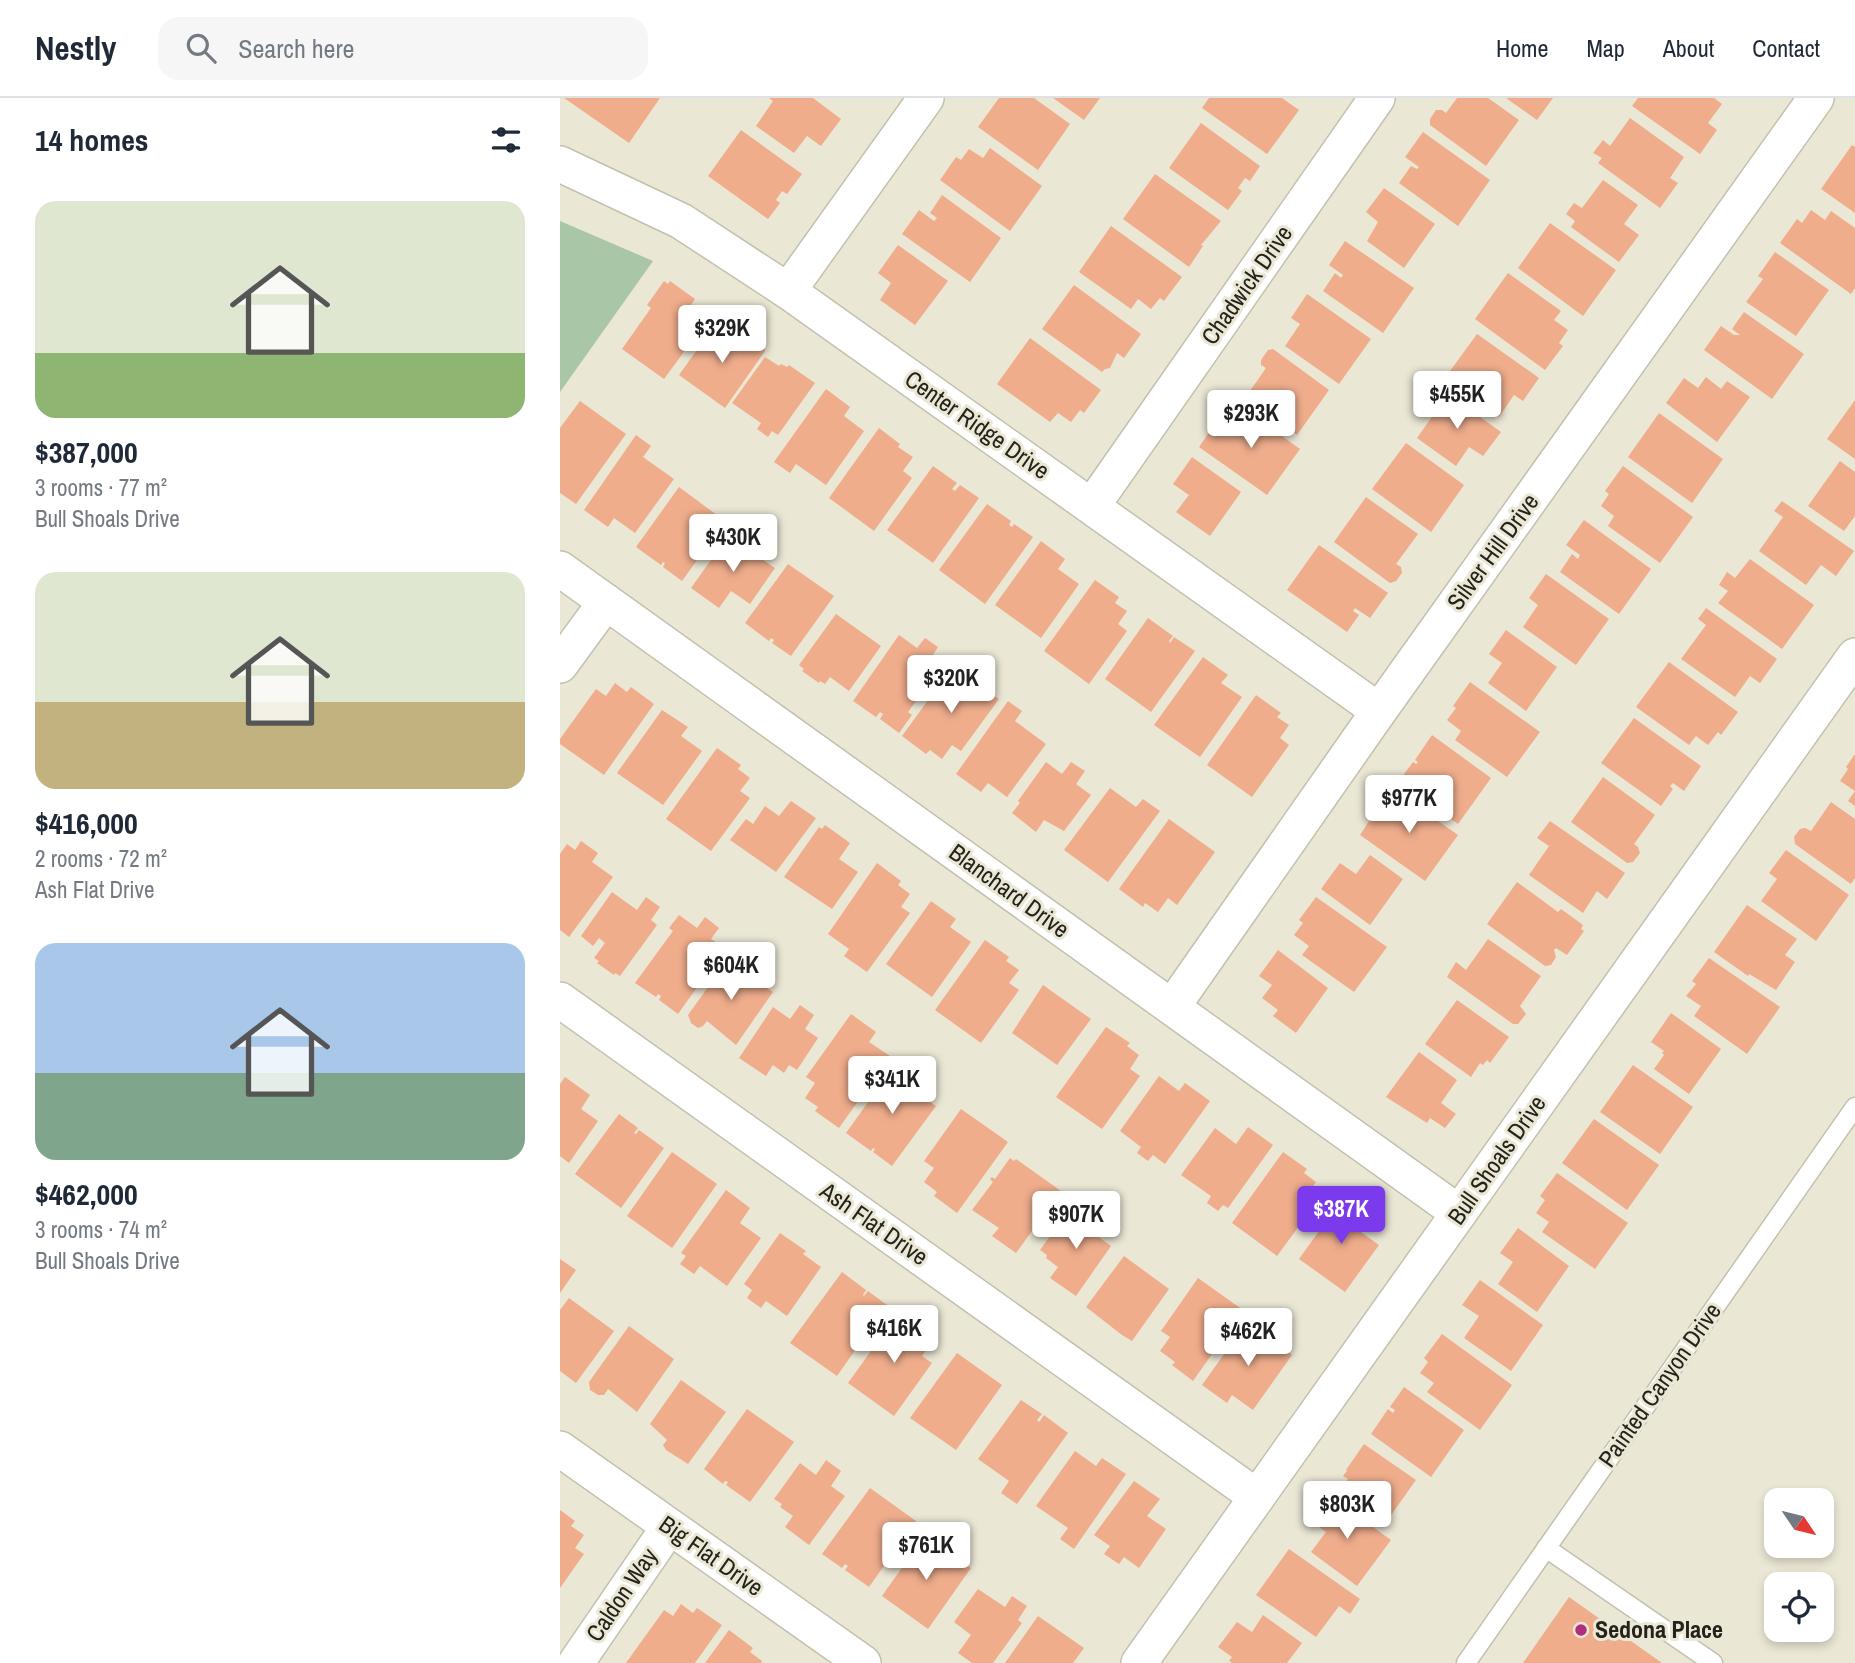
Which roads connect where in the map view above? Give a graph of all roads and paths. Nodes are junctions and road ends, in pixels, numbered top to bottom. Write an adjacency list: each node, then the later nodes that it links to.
1 (926, 98): 5 (street)
2 (1377, 98): 6 (street, Chadwick Drive)
3 (1816, 98): 11 (street, Silver Hill Drive)
4 (560, 164): 5 (street, Center Ridge Drive)
5 (788, 291): 6 (street, Center Ridge Drive)
6 (1092, 506): 11 (street, Center Ridge Drive)
7 (560, 569): 8 (street, Blanchard Drive)
8 (606, 601): 10 (street); 13 (street, Blanchard Drive)
9 (1855, 656): 15 (street, Bull Shoals Drive)
10 (560, 665)
11 (1379, 711): 13 (street, Silver Hill Drive)
12 (560, 1000): 17 (street, Ash Flat Drive)
13 (1172, 1007): 15 (street, Blanchard Drive)
14 (1855, 1107): 19 (lane, Painted Canyon Drive)
15 (1459, 1213): 17 (street, Bull Shoals Drive)
16 (560, 1449): 18 (street, Big Flat Drive)
17 (1257, 1497): 22 (street, Bull Shoals Drive)
18 (669, 1527): 20 (street, Caldon Way); 21 (street, Big Flat Drive)
19 (1546, 1548): 23 (lane, Painted Canyon Drive); 24 (lane)
20 (576, 1663)
21 (863, 1663)
22 (1139, 1663)
23 (1466, 1663)
24 (1713, 1663)

